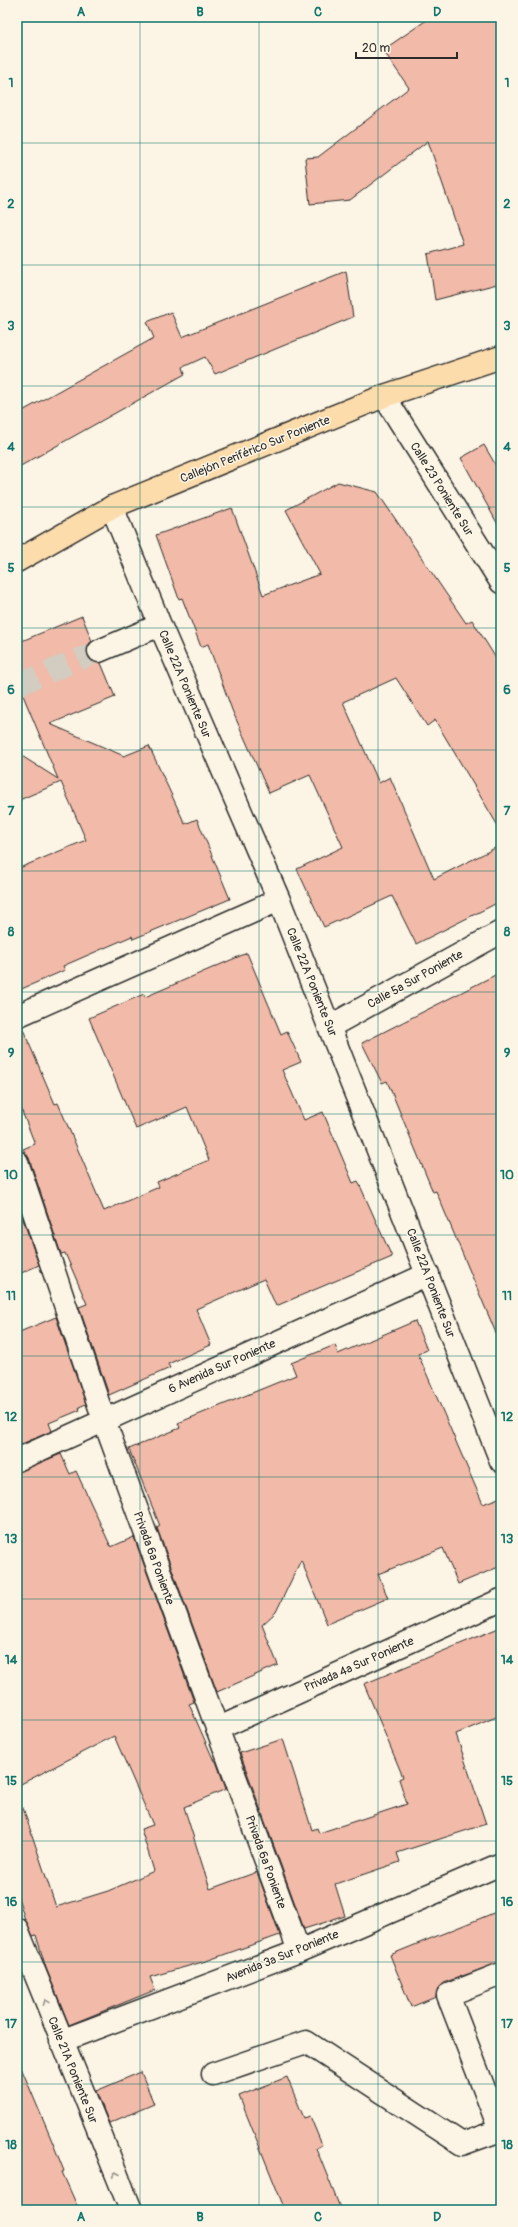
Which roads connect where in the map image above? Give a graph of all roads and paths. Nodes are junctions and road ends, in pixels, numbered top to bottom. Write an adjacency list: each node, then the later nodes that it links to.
1 (501, 357): 2 (main road, Callejón Periférico Sur Poniente)
2 (384, 396): 3 (main road, Callejón Periférico Sur Poniente); 5 (street, Calle 23 Poniente Sur)
3 (112, 507): 4 (main road, Callejón Periférico Sur Poniente); 6 (street, Calle 22A Poniente Sur)
4 (17, 561)
5 (501, 582)
6 (160, 625): 7 (street); 8 (street, Calle 22A Poniente Sur)
7 (98, 651)
8 (279, 900): 10 (street); 11 (street, Calle 22A Poniente Sur)
9 (501, 932): 11 (street, Calle 5a Sur Poniente)
10 (17, 1016)
11 (329, 1027): 13 (street, Calle 22A Poniente Sur)
12 (17, 1162): 14 (street, Privada 6a Poniente)
13 (428, 1274): 14 (street, 6 Avenida Sur Poniente); 16 (street, Calle 22A Poniente Sur)
14 (104, 1420): 15 (street, 6 Avenida Sur Poniente); 18 (street, Privada 6a Poniente)
15 (17, 1460)
16 (501, 1461)
17 (501, 1600): 18 (street, Privada 4a Sur Poniente)
18 (217, 1728): 21 (street, Privada 6a Poniente)
19 (501, 1864): 21 (street, Avenida 3a Sur Poniente)
20 (17, 1929): 23 (street, Calle 21A Poniente Sur, one-way to 20)
21 (299, 1951): 23 (street, Avenida 3a Sur Poniente)
22 (501, 1974): 25 (street)
23 (61, 2041): 26 (street, Calle 21A Poniente Sur, one-way to 23)
24 (213, 2074): 25 (street)
25 (501, 2130)
26 (132, 2210)

